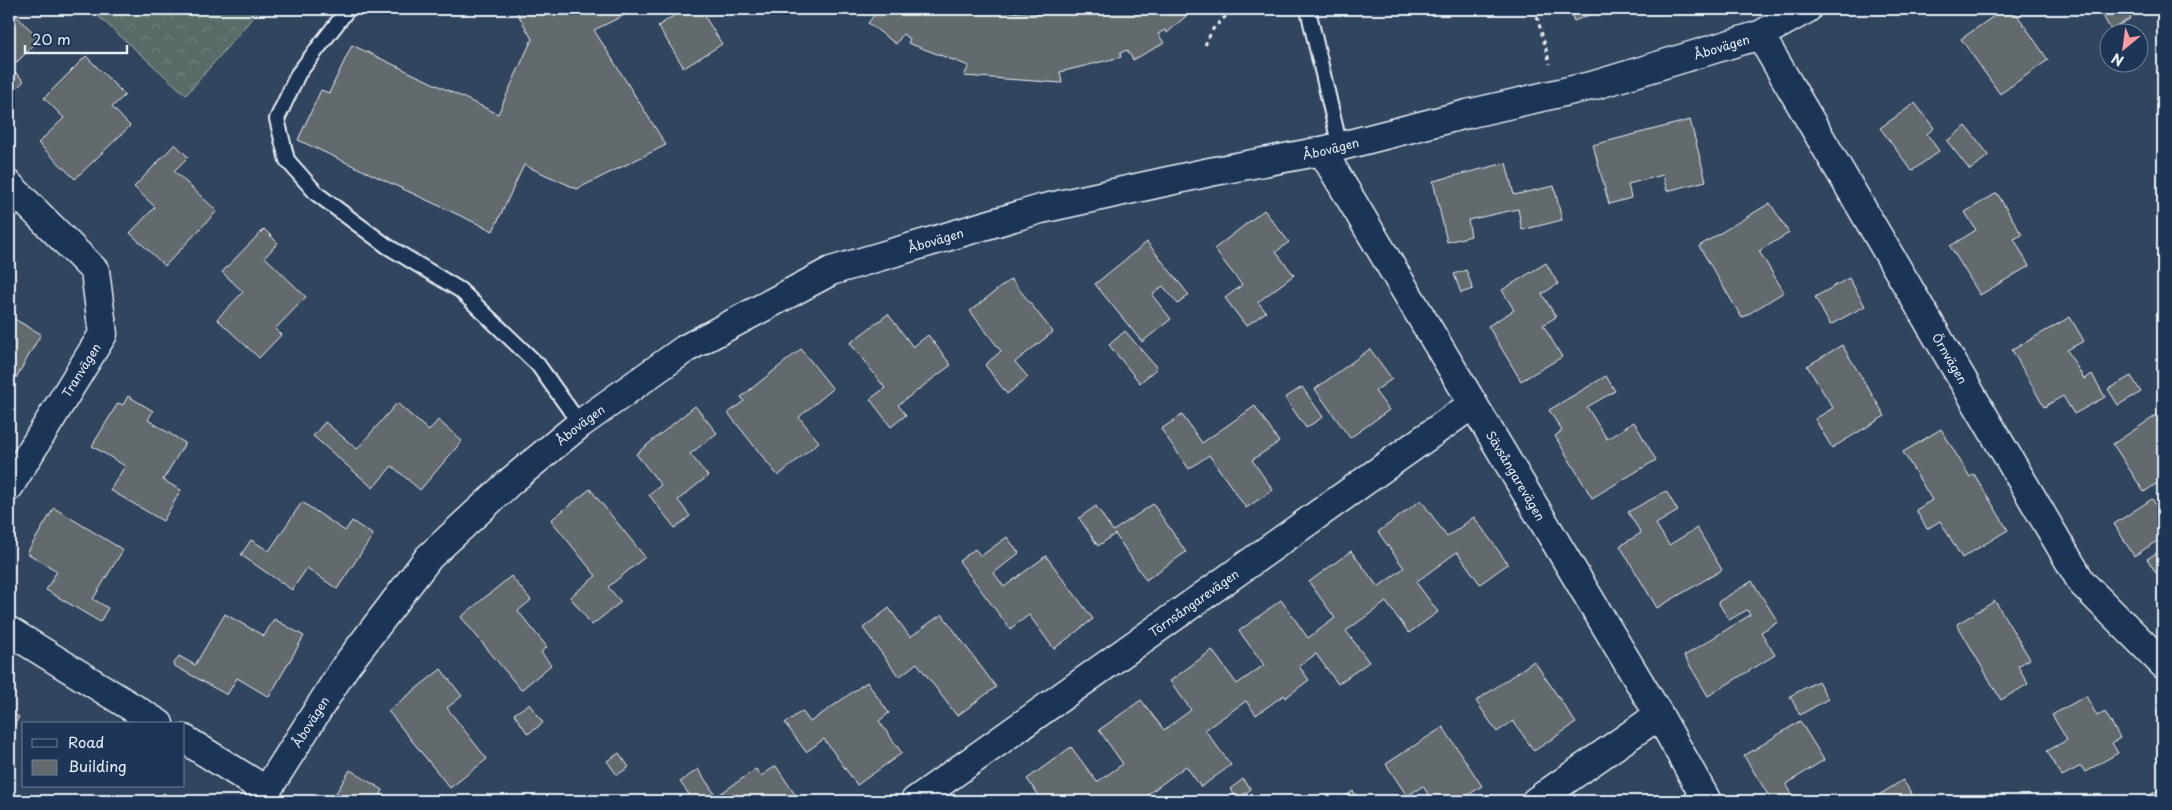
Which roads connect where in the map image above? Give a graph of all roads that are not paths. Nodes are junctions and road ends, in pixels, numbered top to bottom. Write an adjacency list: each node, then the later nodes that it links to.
1 (348, 9): 8 (lane)
2 (1807, 9): 4 (street, Åbovägen)
3 (1309, 14): 5 (lane)
4 (1760, 35): 5 (street, Åbovägen); 11 (street, Örnvägen)
5 (1331, 149): 7 (street, Sävsångarevägen); 8 (street, Åbovägen)
6 (9, 185): 9 (street, Tranvägen)
7 (1473, 404): 12 (street, Sävsångarevägen); 16 (street, Törnsångarevägen)
8 (580, 424): 15 (street, Åbovägen)
9 (9, 486)
10 (9, 631): 13 (street)
11 (2163, 664)
12 (1659, 715): 17 (street); 18 (street, Sävsångarevägen)
13 (156, 722)
14 (185, 740): 15 (street)
15 (264, 796)
16 (915, 801)
17 (1536, 801)
18 (1707, 801)

